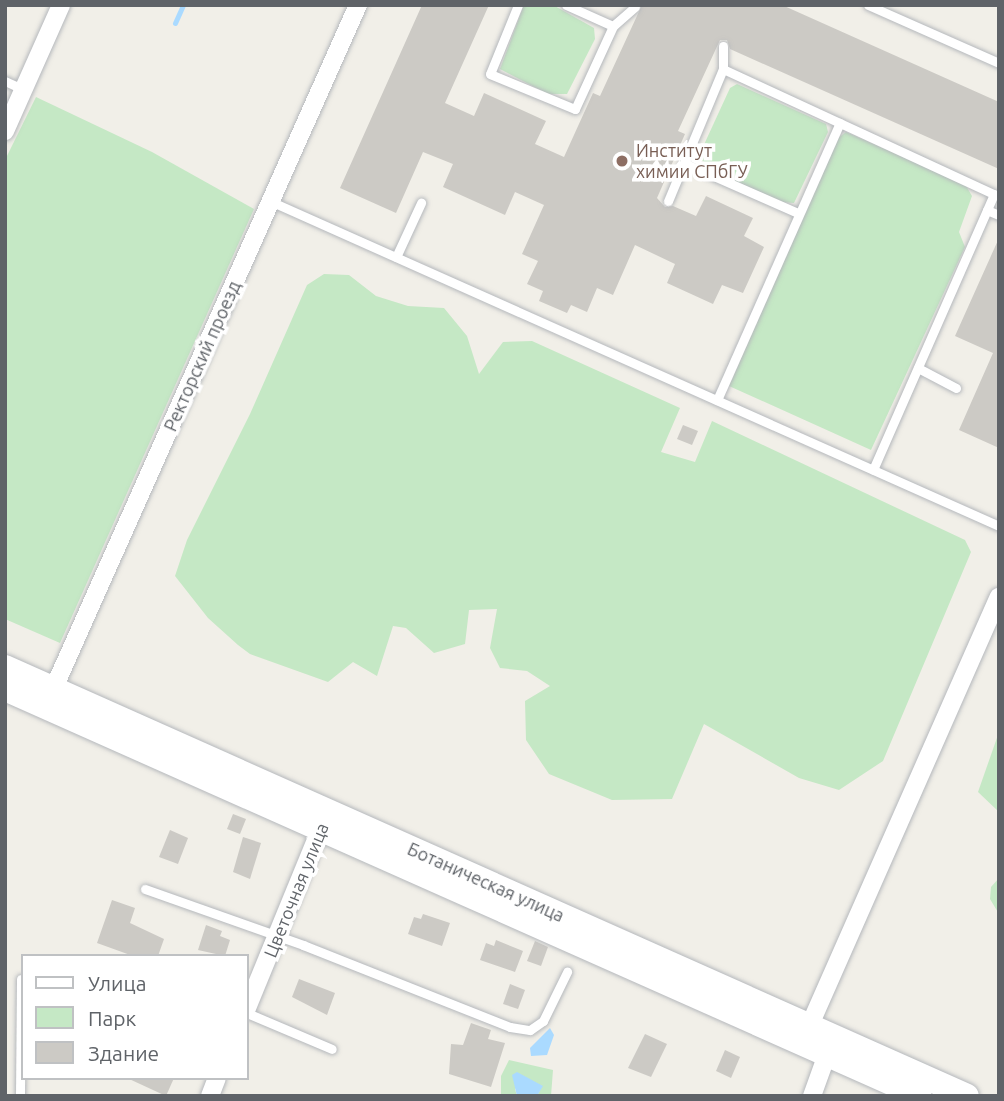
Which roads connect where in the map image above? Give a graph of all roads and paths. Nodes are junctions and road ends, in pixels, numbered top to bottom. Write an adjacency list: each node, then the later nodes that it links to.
1 (61, 5): 12 (street)
2 (358, 5): 16 (street, Ректорский проезд)
3 (518, 5): 7 (lane)
4 (566, 5): 7 (lane)
5 (868, 5): 9 (lane)
6 (635, 7): 7 (lane)
7 (613, 26)
8 (723, 46): 10 (lane)
9 (999, 63)
10 (723, 69): 13 (lane); 15 (lane)
11 (5, 81): 12 (lane)
12 (23, 90): 14 (street)
13 (840, 122): 19 (lane); 20 (lane)
14 (5, 131)
15 (684, 163): 17 (lane); 20 (lane)
16 (270, 201): 22 (lane); 31 (street, Ректорский проезд)
17 (668, 201)
18 (421, 204): 22 (lane)
19 (987, 210): 21 (lane); 23 (lane)
20 (798, 213): 25 (lane)
21 (999, 215)
22 (396, 257): 25 (lane)
23 (918, 368): 24 (lane); 26 (lane)
24 (956, 388)
25 (717, 400): 26 (lane)
26 (873, 470): 27 (lane)
27 (999, 526)
28 (999, 597): 39 (street)
29 (5, 667): 31 (street, Ботаническая улица)
30 (5, 689): 31 (street, Ботаническая улица)
31 (50, 698): 32 (street, Ботаническая улица)
32 (324, 820): 34 (street, Цветочная улица); 39 (street, Ботаническая улица)
33 (145, 889): 34 (lane)
34 (277, 936): 35 (lane); 37 (street, Цветочная улица)
35 (567, 972)
36 (21, 979): 42 (lane)
37 (248, 1008)
38 (248, 1011): 41 (lane)
39 (806, 1035): 40 (street, Ботаническая улица)
40 (830, 1045): 43 (street); 44 (street, Ботаническая улица); 45 (street, Ботаническая улица)
41 (332, 1049)
42 (20, 1096)
43 (812, 1096)
44 (920, 1096)
45 (967, 1096)

